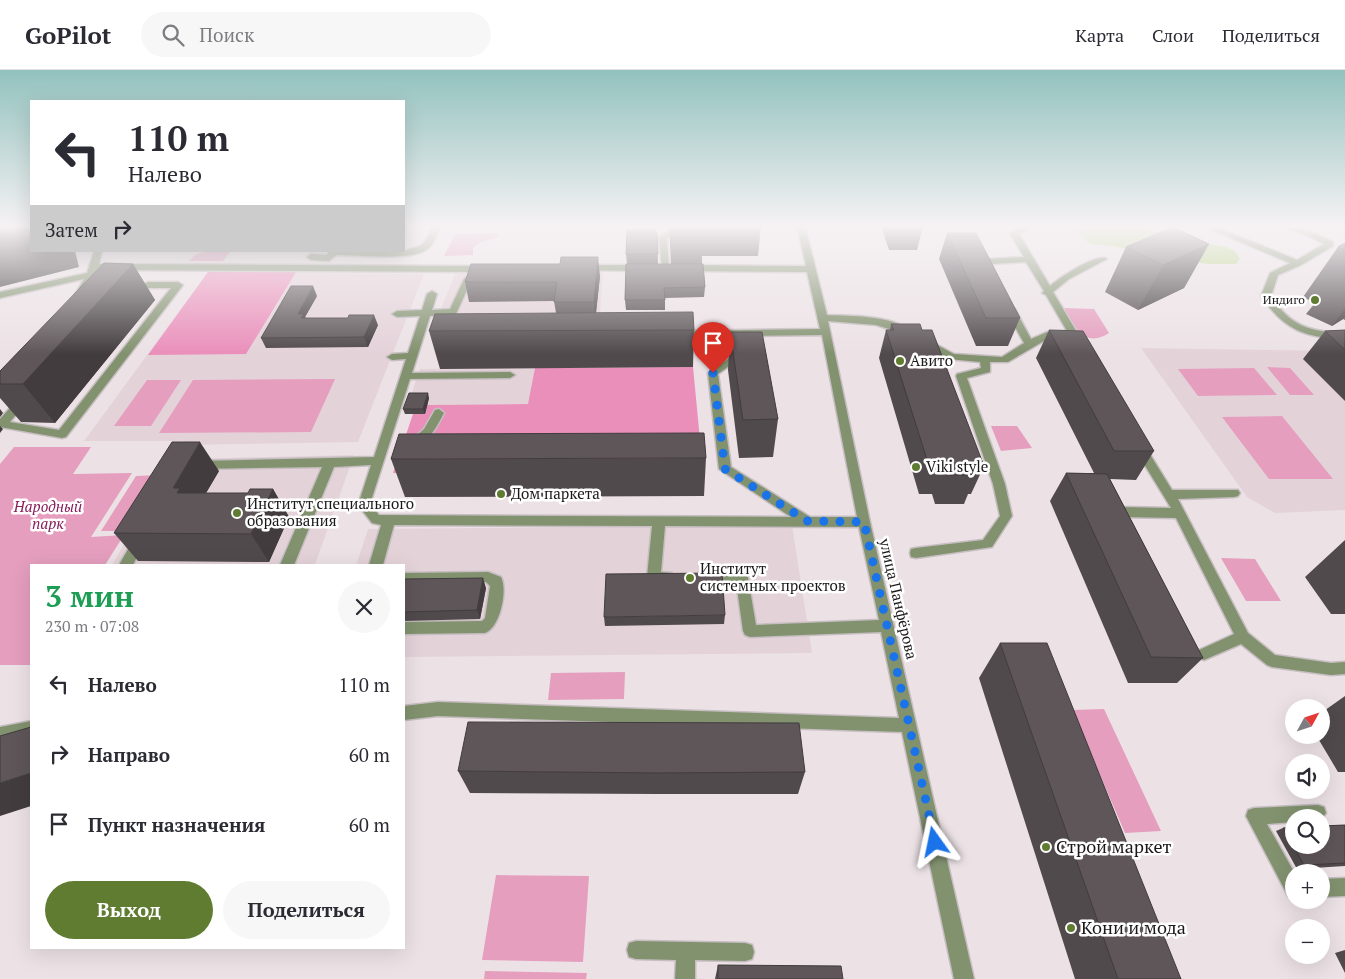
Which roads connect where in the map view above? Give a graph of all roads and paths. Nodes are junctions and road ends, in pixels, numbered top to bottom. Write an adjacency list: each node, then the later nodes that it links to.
1 (94, 268): 10 (street)
2 (326, 268): 8 (street)
3 (811, 268): 21 (street, улица Панфёрова)
4 (989, 268): 11 (street)
5 (1033, 268): 13 (street)
6 (1084, 268): 13 (street)
7 (1284, 268): 24 (street)
8 (420, 269): 9 (street)
9 (490, 269)
10 (88, 275): 15 (street); 17 (street)
11 (994, 278)
12 (468, 279): 19 (street)
13 (1047, 293): 25 (street)
14 (432, 294): 19 (street)
15 (0, 295)
16 (122, 295): 31 (street)
17 (88, 296)
18 (1007, 303): 25 (street)
19 (427, 313): 20 (street); 27 (street)
20 (397, 314)
21 (824, 325): 22 (street); 28 (street); 45 (street, улица Панфёрова)
22 (768, 333): 23 (street); 44 (street)
23 (669, 334)
24 (1345, 336)
25 (1028, 344): 28 (street)
26 (392, 356): 27 (street)
27 (411, 356): 30 (street)
28 (984, 359): 47 (street)
29 (510, 375): 30 (street)
30 (405, 376): 35 (street)
31 (28, 394)
32 (439, 413): 34 (street)
33 (1134, 438): 39 (street)
34 (410, 453)
35 (382, 457): 36 (street); 42 (street)
36 (330, 463): 37 (street); 49 (street)
37 (190, 465)
38 (1234, 493): 39 (street)
39 (1168, 495): 41 (street)
40 (1120, 512): 41 (street)
41 (1180, 513): 54 (street)
42 (390, 520): 43 (street); 50 (street)
43 (659, 521): 44 (street); 52 (street)
44 (807, 521): 45 (street)
45 (864, 522): 52 (street, улица Панфёрова)
46 (144, 532): 48 (street)
47 (916, 553)
48 (127, 564)
49 (287, 564)
50 (376, 564)
51 (405, 578): 53 (street)
52 (888, 626): 58 (street, улица Панфёрова)
53 (405, 628)
54 (1243, 637): 55 (street); 56 (street)
55 (1204, 654)
56 (1345, 668)
57 (405, 713): 58 (street)
58 (910, 725): 69 (street, улица Панфёрова)
59 (30, 728): 60 (street)
60 (0, 734)
61 (1285, 815): 62 (street)
62 (1285, 873)
63 (1345, 887): 64 (street)
64 (1330, 888)
65 (636, 950): 66 (street)
66 (686, 950): 67 (street); 68 (street)
67 (745, 952)
68 (685, 979)
69 (964, 979)

